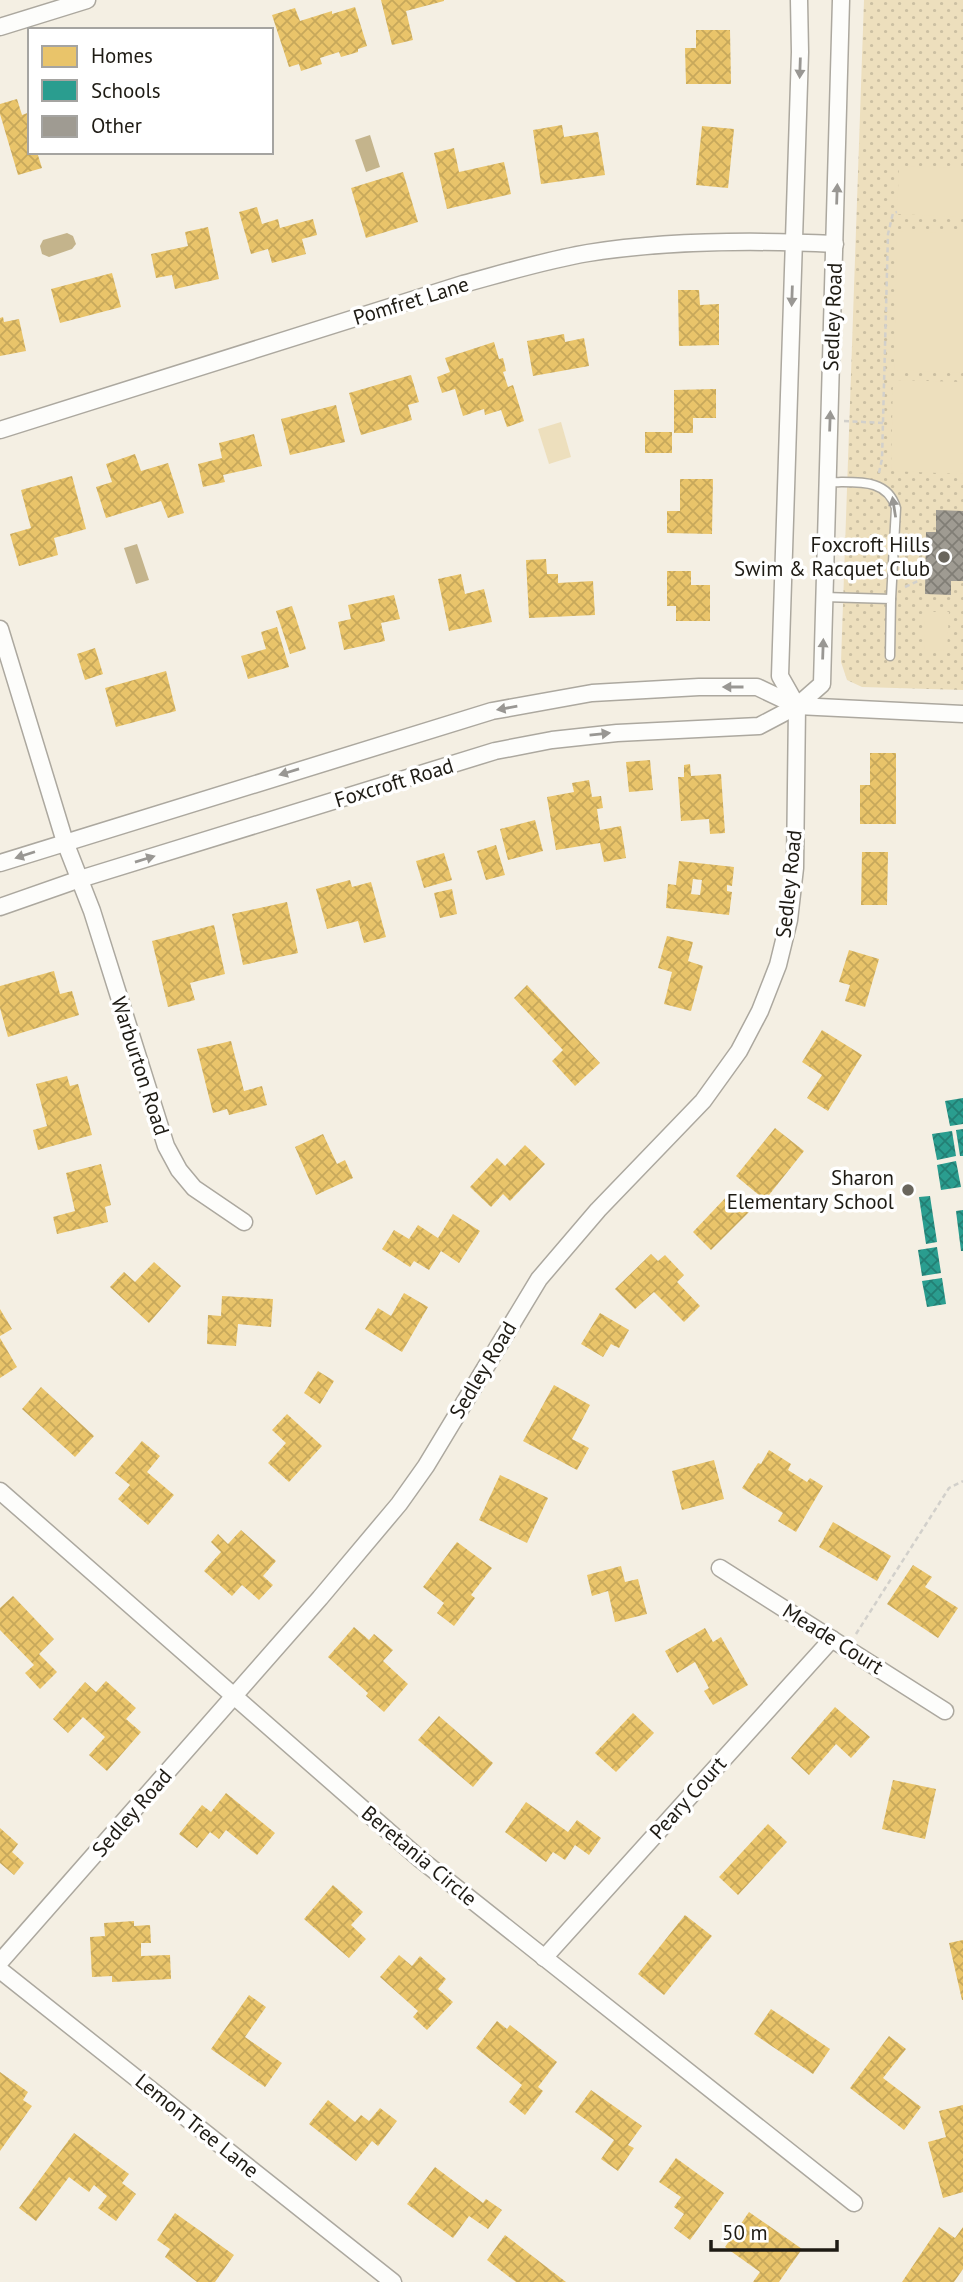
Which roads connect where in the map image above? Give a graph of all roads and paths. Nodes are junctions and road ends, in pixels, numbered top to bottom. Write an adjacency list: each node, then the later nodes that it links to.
1 (87, 0): 4 (street)
2 (799, 0): 6 (street, Sedley Road, one-way to 6)
3 (842, 0): 7 (street, Sedley Road, one-way to 3)
4 (0, 27)
5 (897, 212): 9 (path)
6 (794, 242): 7 (street, Pomfret Lane); 10 (street, Pomfret Lane); 17 (street, Sedley Road, one-way to 17)
7 (835, 244): 12 (street, Sedley Road, one-way to 7)
8 (842, 421): 9 (path)
9 (883, 423): 11 (path)
10 (0, 430)
11 (878, 476)
12 (828, 482): 13 (street, Sedley Road); 14 (lane, one-way to 12)
13 (824, 597): 14 (lane); 17 (street, Sedley Road, one-way to 13)
14 (891, 600): 16 (lane)
15 (0, 629): 19 (street)
16 (890, 656)
17 (797, 706): 18 (street, Foxcroft Road); 19 (street, Foxcroft Road, one-way to 19); 21 (street, Foxcroft Road, one-way to 17); 28 (street, Sedley Road)
18 (963, 715)
19 (65, 842): 20 (street, Foxcroft Road, one-way to 20); 21 (street, Warburton Road)
20 (0, 863)
21 (80, 879): 22 (street, Foxcroft Road); 23 (street, Warburton Road)
22 (0, 907)
23 (244, 1222)
24 (963, 1481): 27 (path)
25 (0, 1491): 28 (street, Beretania Circle)
26 (720, 1568): 27 (street, Meade Court)
27 (839, 1644): 29 (street, Meade Court); 30 (street, Peary Court)
28 (234, 1696): 30 (street, Beretania Circle); 31 (street, Sedley Road)
29 (945, 1711)
30 (544, 1958): 33 (street, Beretania Circle)
31 (0, 1962)
32 (0, 1970): 34 (street, Lemon Tree Lane)
33 (854, 2203)
34 (393, 2282)

